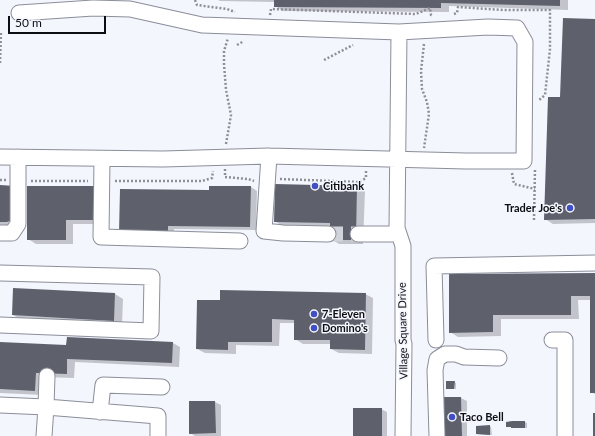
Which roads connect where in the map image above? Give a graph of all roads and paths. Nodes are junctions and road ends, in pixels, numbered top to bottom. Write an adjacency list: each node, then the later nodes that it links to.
1 (195, 0): 3 (path)
2 (19, 13): 8 (street)
3 (241, 14)
4 (450, 14): 12 (path)
5 (264, 15): 6 (path)
6 (438, 15)
7 (1, 32): 11 (path)
8 (400, 32): 18 (street, Village Square Drive); 19 (street)
9 (228, 36): 13 (path)
10 (425, 40): 19 (path)
11 (0, 63)
12 (536, 102)
13 (226, 148)
14 (269, 156): 17 (street); 18 (street); 24 (street)
15 (0, 157): 16 (street)
16 (18, 158): 17 (street); 23 (street)
17 (102, 159): 26 (street)
18 (398, 159): 19 (street); 22 (street, Village Square Drive)
19 (426, 160)
20 (535, 166): 21 (path)
21 (534, 220)
22 (398, 231): 25 (street); 40 (street, Village Square Drive)
23 (0, 233)
24 (328, 234)
25 (358, 234)
26 (240, 241)
27 (595, 263): 30 (street)
28 (0, 273): 29 (street)
29 (0, 325)
30 (436, 340)
31 (552, 340): 42 (street)
32 (499, 358): 41 (street)
33 (47, 376): 36 (street)
34 (162, 387): 37 (street)
35 (0, 405): 36 (street)
36 (46, 407): 37 (street); 38 (street)
37 (100, 412): 39 (street)
38 (44, 436)
39 (158, 436)
40 (403, 436)
41 (437, 436)
42 (565, 436)

